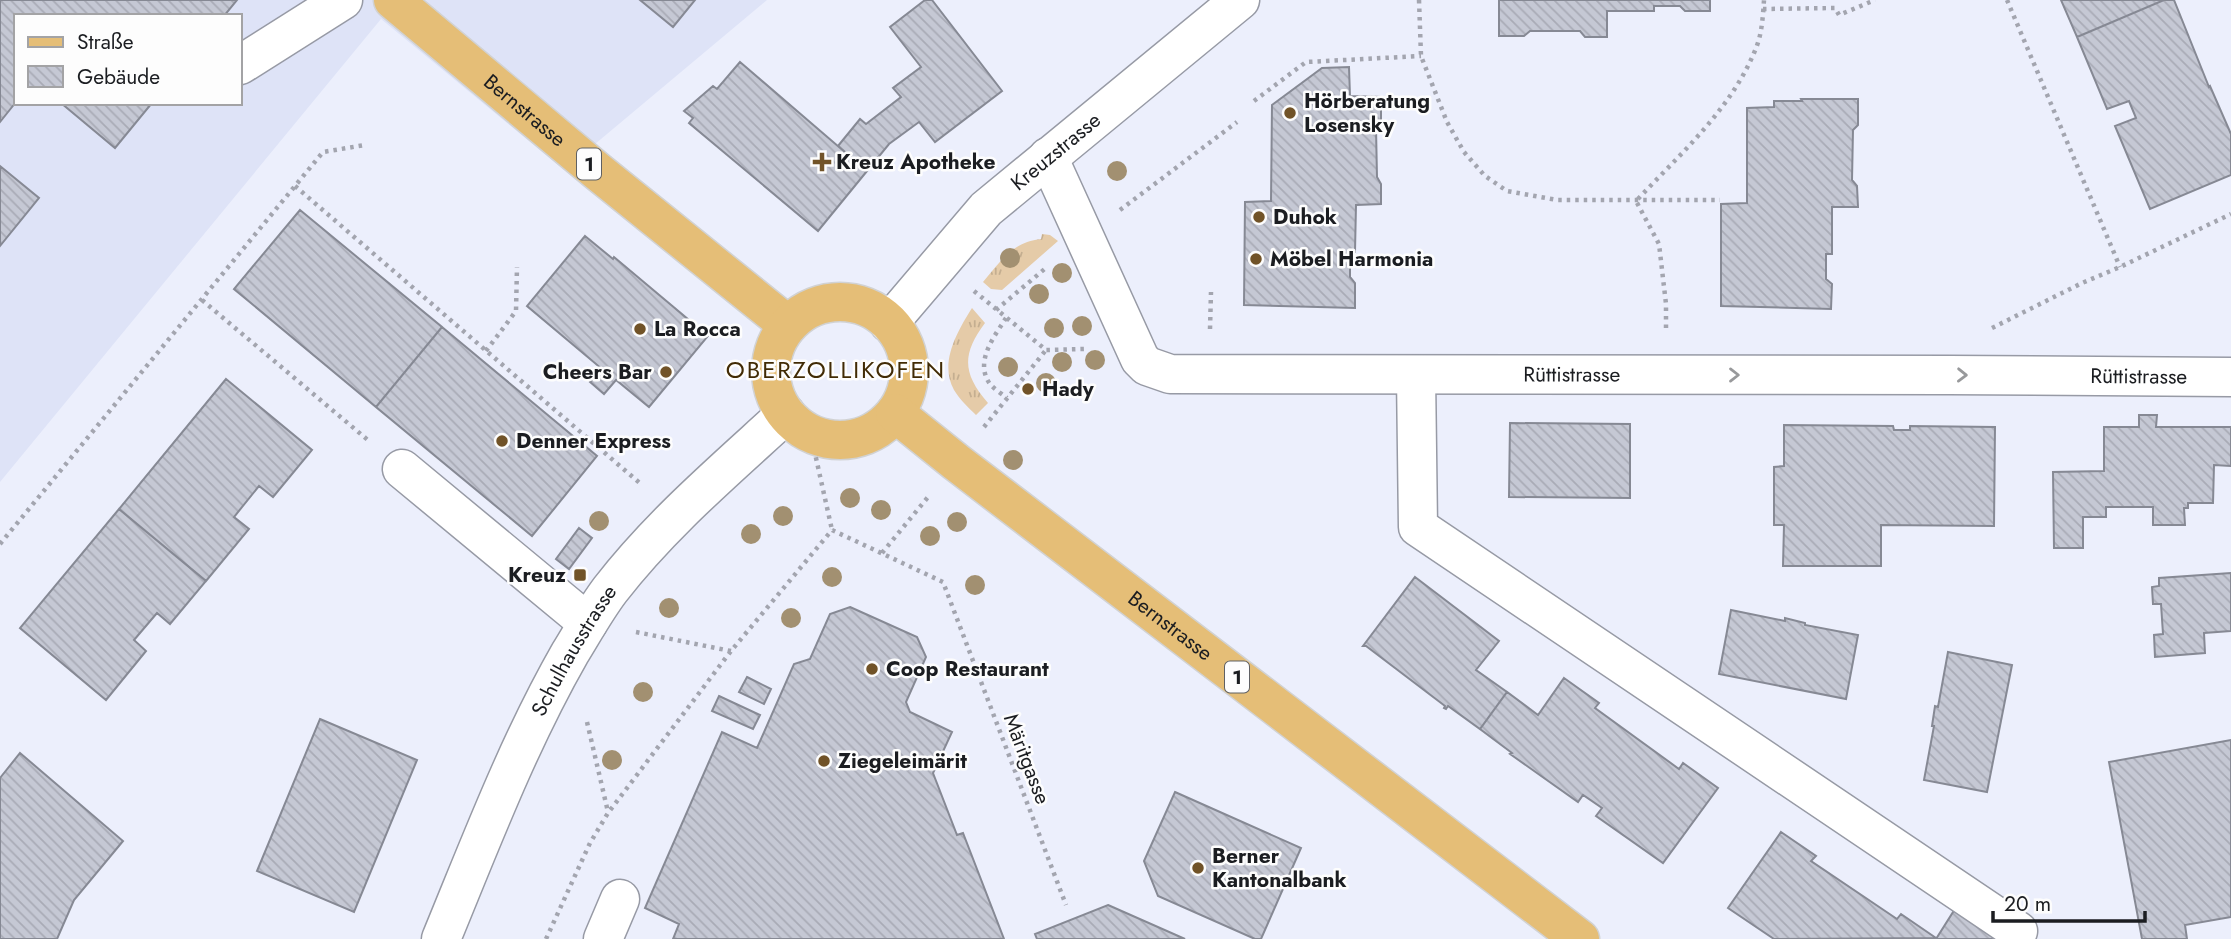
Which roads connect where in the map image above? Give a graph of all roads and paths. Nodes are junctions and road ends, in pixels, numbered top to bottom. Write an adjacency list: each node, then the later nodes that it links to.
1 (344, 0): 10 (street)
2 (393, 0): 25 (main road, Bernstrasse / 1)
3 (1240, 0): 13 (street, Kreuzstrasse)
4 (1419, 0): 9 (path)
5 (1764, 0): 8 (path)
6 (1875, 0): 8 (path)
7 (2007, 0): 19 (path)
8 (1763, 9): 16 (path)
9 (1421, 57): 11 (path); 16 (path)
10 (242, 64)
11 (1254, 101)
12 (365, 145): 14 (path)
13 (1048, 157): 24 (street, Kreuzstrasse); 28 (street, Rüttistrasse)
14 (295, 186): 21 (path); 27 (path)
15 (1720, 200): 16 (path)
16 (1636, 201): 22 (path)
17 (2231, 214): 19 (path)
18 (517, 267): 27 (path)
19 (2120, 267): 29 (path)
20 (1211, 292): 23 (path)
21 (202, 300): 34 (path); 37 (path)
22 (1666, 304)
23 (1210, 313)
24 (889, 323): 25 (main road); 31 (main road)
25 (788, 325): 32 (main road)
26 (1046, 350): 26 (path)
27 (486, 351): 35 (path)
28 (1416, 375): 29 (street, Rüttistrasse, one-way to 29); 44 (street)
29 (1949, 375): 30 (street, Rüttistrasse, one-way to 30)
30 (2231, 377)
31 (895, 413): 32 (main road); 33 (main road, Bernstrasse / 1)
32 (798, 424): 35 (street, Schulhausstrasse); 36 (path)
33 (956, 462): 38 (path); 48 (main road, Bernstrasse / 1)
34 (402, 469): 39 (street)
35 (676, 515): 39 (street, Schulhausstrasse)
36 (832, 530): 38 (path, Märitgasse); 40 (path)
37 (0, 544)
38 (882, 553): 43 (path, Märitgasse)
39 (579, 638): 40 (path); 41 (path); 45 (street, Schulhausstrasse)
40 (732, 651): 41 (path)
41 (608, 813): 46 (path)
42 (620, 899): 47 (street)
43 (1066, 905)
44 (2018, 931)
45 (441, 939)
46 (546, 939)
47 (603, 939)
48 (1580, 939)

